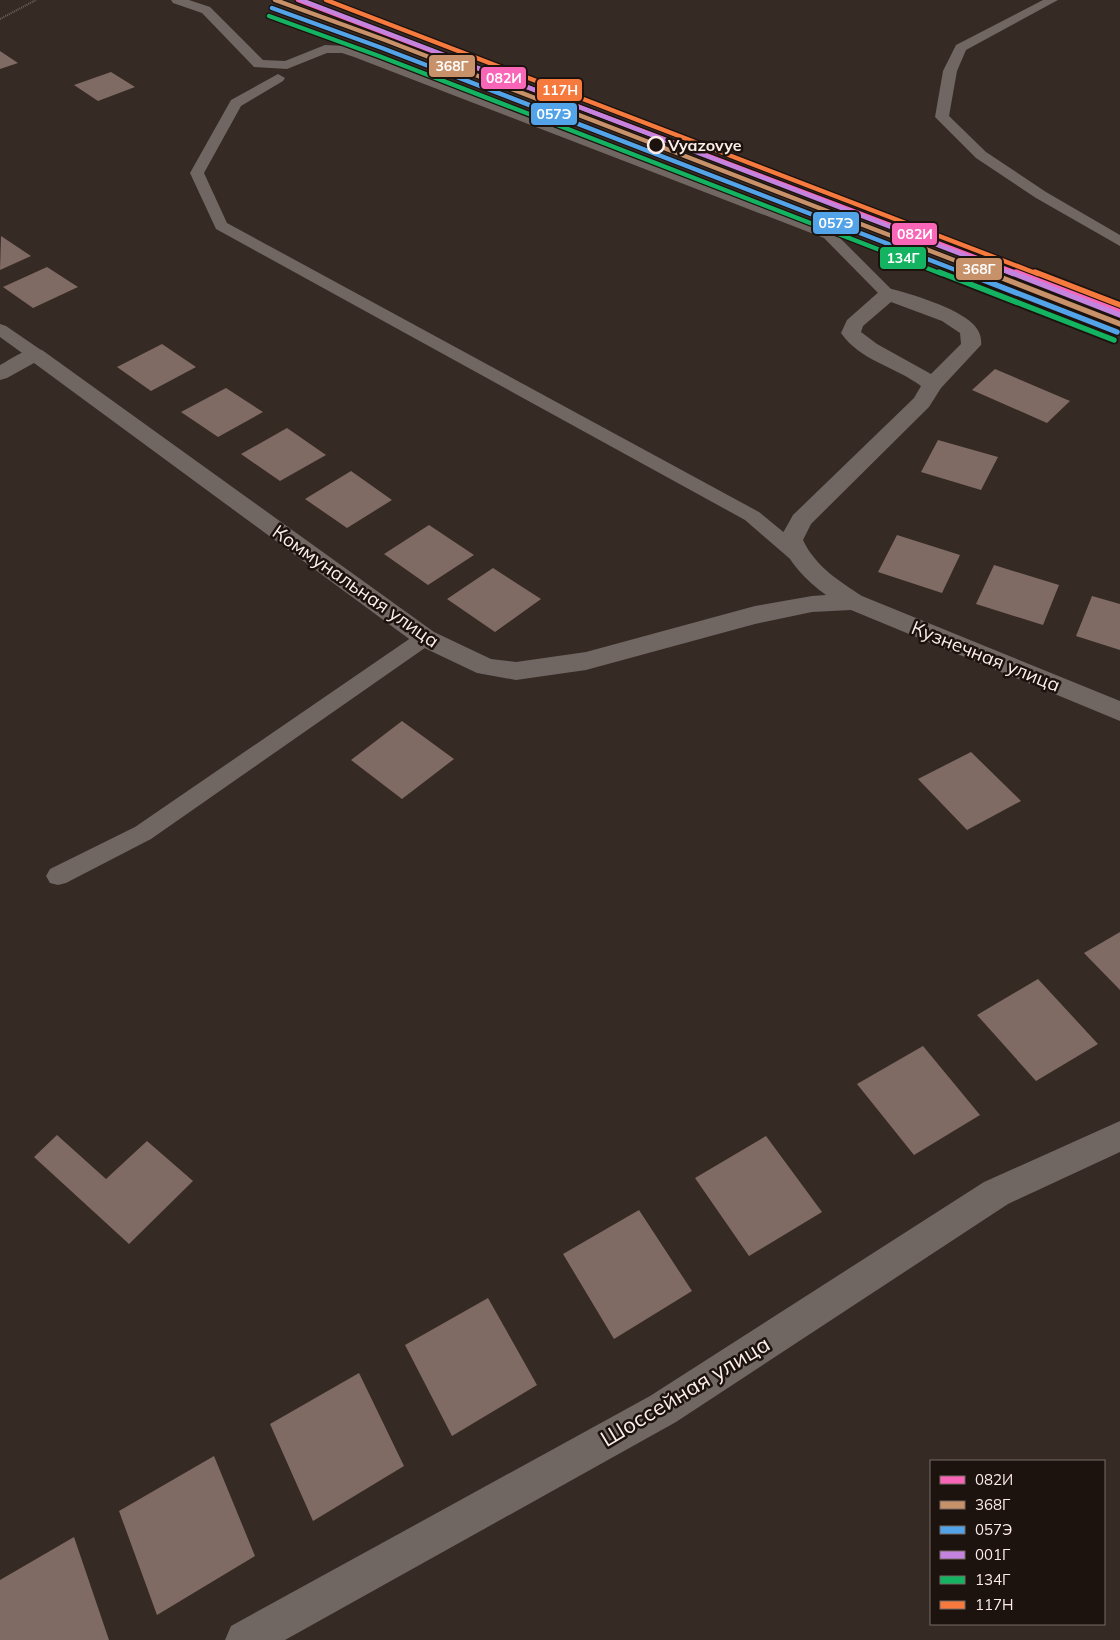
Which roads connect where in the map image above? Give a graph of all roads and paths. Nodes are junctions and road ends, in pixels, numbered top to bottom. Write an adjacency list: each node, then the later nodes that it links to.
1 (36, 0): 4 (path)
2 (177, 0): 7 (lane)
3 (1052, 0): 6 (lane)
4 (0, 19)
5 (278, 78): 12 (lane)
6 (1120, 241)
7 (888, 294): 11 (street); 11 (street)
8 (0, 328): 9 (lane, Коммунальная улица)
9 (35, 354): 10 (street); 14 (street, Коммунальная улица)
10 (0, 374)
11 (932, 384): 12 (street)
12 (796, 553): 13 (street)
13 (852, 602): 14 (street, Коммунальная улица); 15 (street, Кузнечная улица)
14 (425, 638): 16 (lane)
15 (1120, 711)
16 (58, 876)
17 (1120, 1136): 18 (street, Шоссейная улица)
18 (245, 1640)

